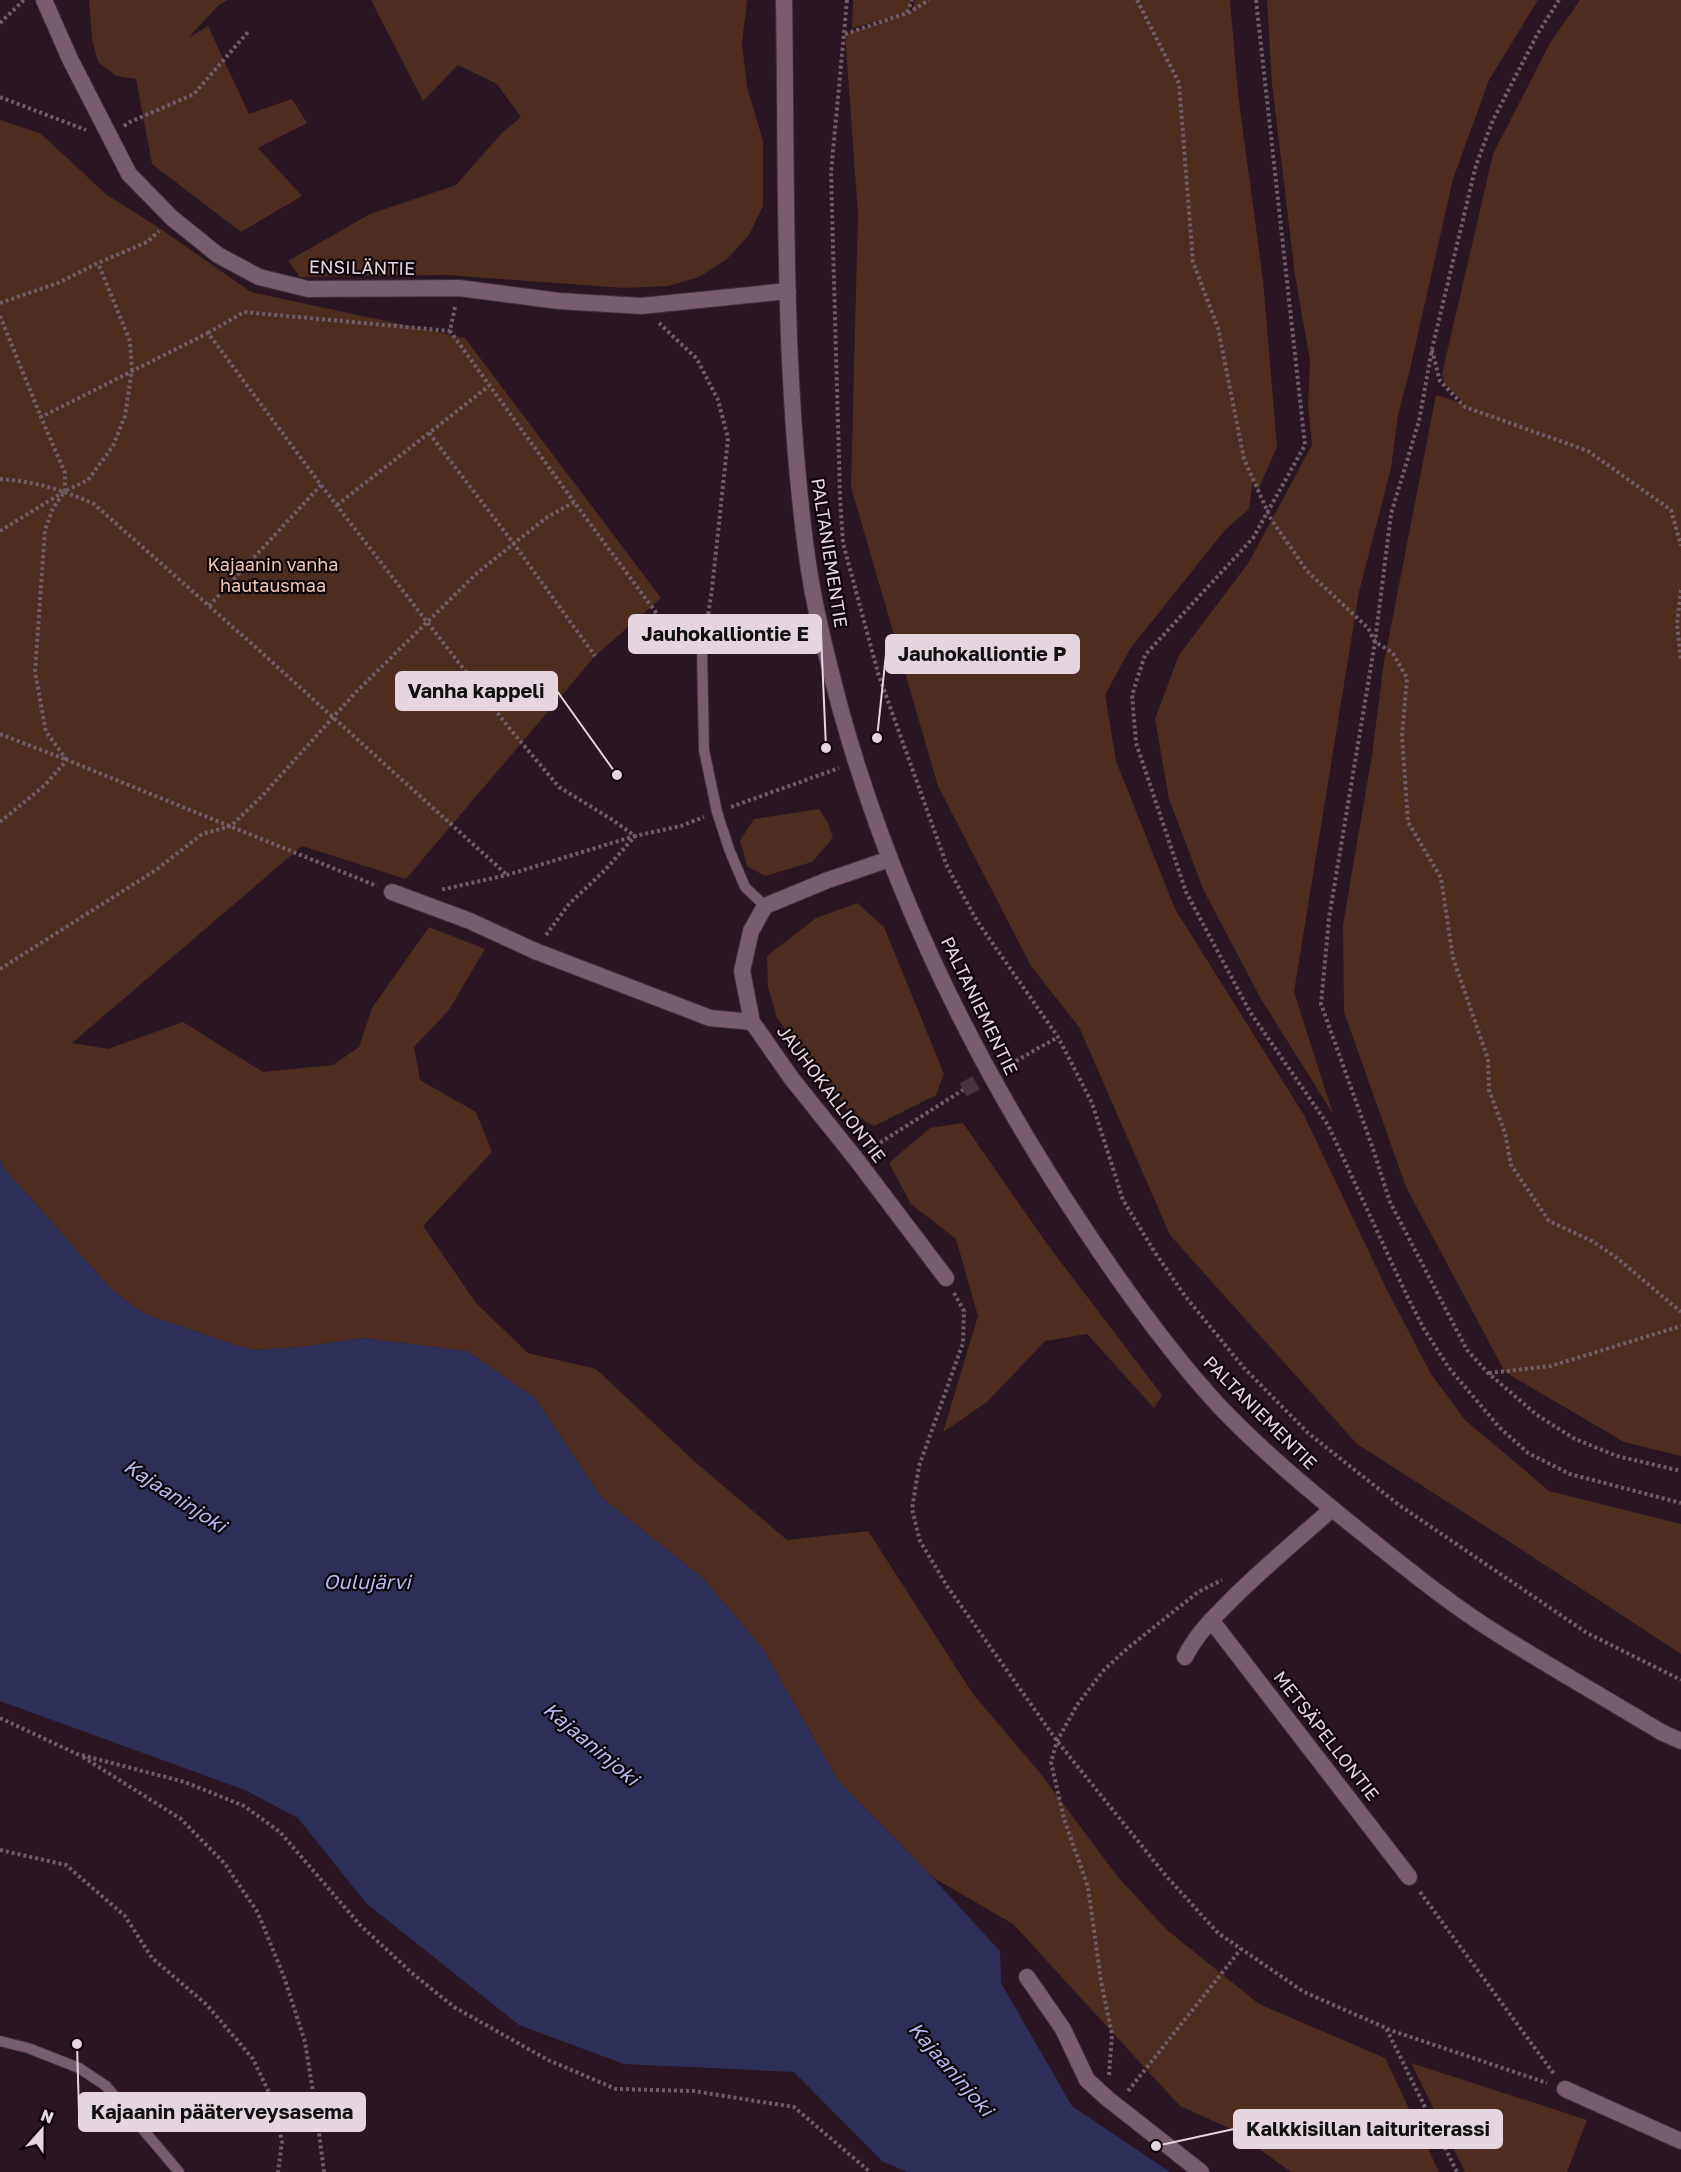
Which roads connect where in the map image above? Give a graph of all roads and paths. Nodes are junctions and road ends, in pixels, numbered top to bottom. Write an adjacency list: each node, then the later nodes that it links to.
1 (24, 0): 11 (path)
2 (44, 0): 15 (street, ENSILÄNTIE)
3 (784, 0): 19 (street, PALTANIEMENTIE)
4 (847, 0): 13 (path)
5 (912, 0): 10 (path)
6 (929, 0): 10 (path)
7 (1137, 0): 35 (path)
8 (1256, 0): 35 (path)
9 (1559, 0): 25 (path)
10 (907, 13): 13 (path)
11 (0, 23)
12 (248, 32): 15 (path)
13 (845, 34): 62 (path)
14 (0, 97): 15 (path)
15 (109, 138): 18 (street, ENSILÄNTIE)
16 (161, 229): 17 (path)
17 (98, 263): 20 (path); 26 (path)
18 (459, 288): 21 (street, ENSILÄNTIE); 23 (path)
19 (788, 291): 21 (street, ENSILÄNTIE); 49 (street, PALTANIEMENTIE)
20 (0, 303)
21 (641, 306): 43 (path)
22 (0, 316): 28 (path)
23 (450, 331): 24 (path); 27 (path)
24 (208, 333): 26 (path); 31 (path)
25 (1432, 349): 38 (path); 42 (path)
26 (132, 370): 28 (path); 32 (path)
27 (489, 386): 29 (path); 33 (path)
28 (41, 417): 32 (path)
29 (429, 433): 34 (path); 37 (path)
30 (0, 479): 32 (path)
31 (321, 485): 34 (path); 40 (path)
32 (65, 491): 36 (path); 40 (path); 48 (path)
33 (574, 502): 37 (path); 43 (path)
34 (337, 505): 41 (path)
35 (1267, 512): 42 (path); 71 (path)
36 (0, 531)
37 (514, 544): 41 (path); 44 (path)
38 (1681, 546)
39 (1681, 590): 45 (path)
40 (209, 606): 46 (path)
41 (427, 622): 46 (path); 53 (path)
42 (1375, 642): 67 (path); 69 (path)
43 (702, 650): 50 (lane)
44 (595, 656)
45 (1681, 660)
46 (333, 717): 52 (path); 55 (path)
47 (0, 734): 48 (path)
48 (67, 760): 51 (path); 52 (path)
49 (855, 763): 50 (path); 54 (street, PALTANIEMENTIE)
50 (717, 812): 53 (path); 58 (lane)
51 (0, 822)
52 (231, 826): 56 (path); 60 (path)
53 (635, 836): 55 (path); 59 (path)
54 (890, 859): 58 (street); 72 (street, PALTANIEMENTIE)
55 (507, 875): 57 (path)
56 (392, 892): 59 (street)
57 (429, 892)
58 (765, 906): 61 (street, JAUHOKALLIONTIE)
59 (535, 951): 61 (street)
60 (0, 969)
61 (752, 1022): 65 (street, JAUHOKALLIONTIE)
62 (1058, 1037): 63 (path); 76 (path)
63 (1016, 1061)
64 (963, 1090): 65 (path)
65 (856, 1159): 66 (street, JAUHOKALLIONTIE)
66 (946, 1278): 78 (path)
67 (1681, 1312)
68 (1681, 1326): 69 (path)
69 (1488, 1373): 70 (path)
70 (1681, 1471)
71 (1681, 1503)
72 (1332, 1509): 73 (street); 79 (street, PALTANIEMENTIE)
73 (1261, 1571): 74 (street); 78 (path)
74 (1211, 1620): 75 (street); 82 (street, METSÄPELLONTIE)
75 (1185, 1657)
76 (1681, 1680)
77 (0, 1718): 80 (path)
78 (1057, 1741): 83 (path); 88 (path)
79 (1681, 1741)
80 (77, 1754): 92 (path); 93 (path)
81 (0, 1850): 91 (path)
82 (1409, 1877): 87 (path)
83 (1241, 1949): 85 (path); 88 (path)
84 (1027, 1977): 88 (street)
85 (1386, 2028): 87 (path); 95 (path)
86 (0, 2041): 90 (lane)
87 (1565, 2089): 89 (street)
88 (1112, 2102): 94 (street)
89 (1681, 2141)
90 (179, 2172)
91 (278, 2172)
92 (324, 2172)
93 (870, 2172)
94 (1201, 2172)
95 (1456, 2172)

